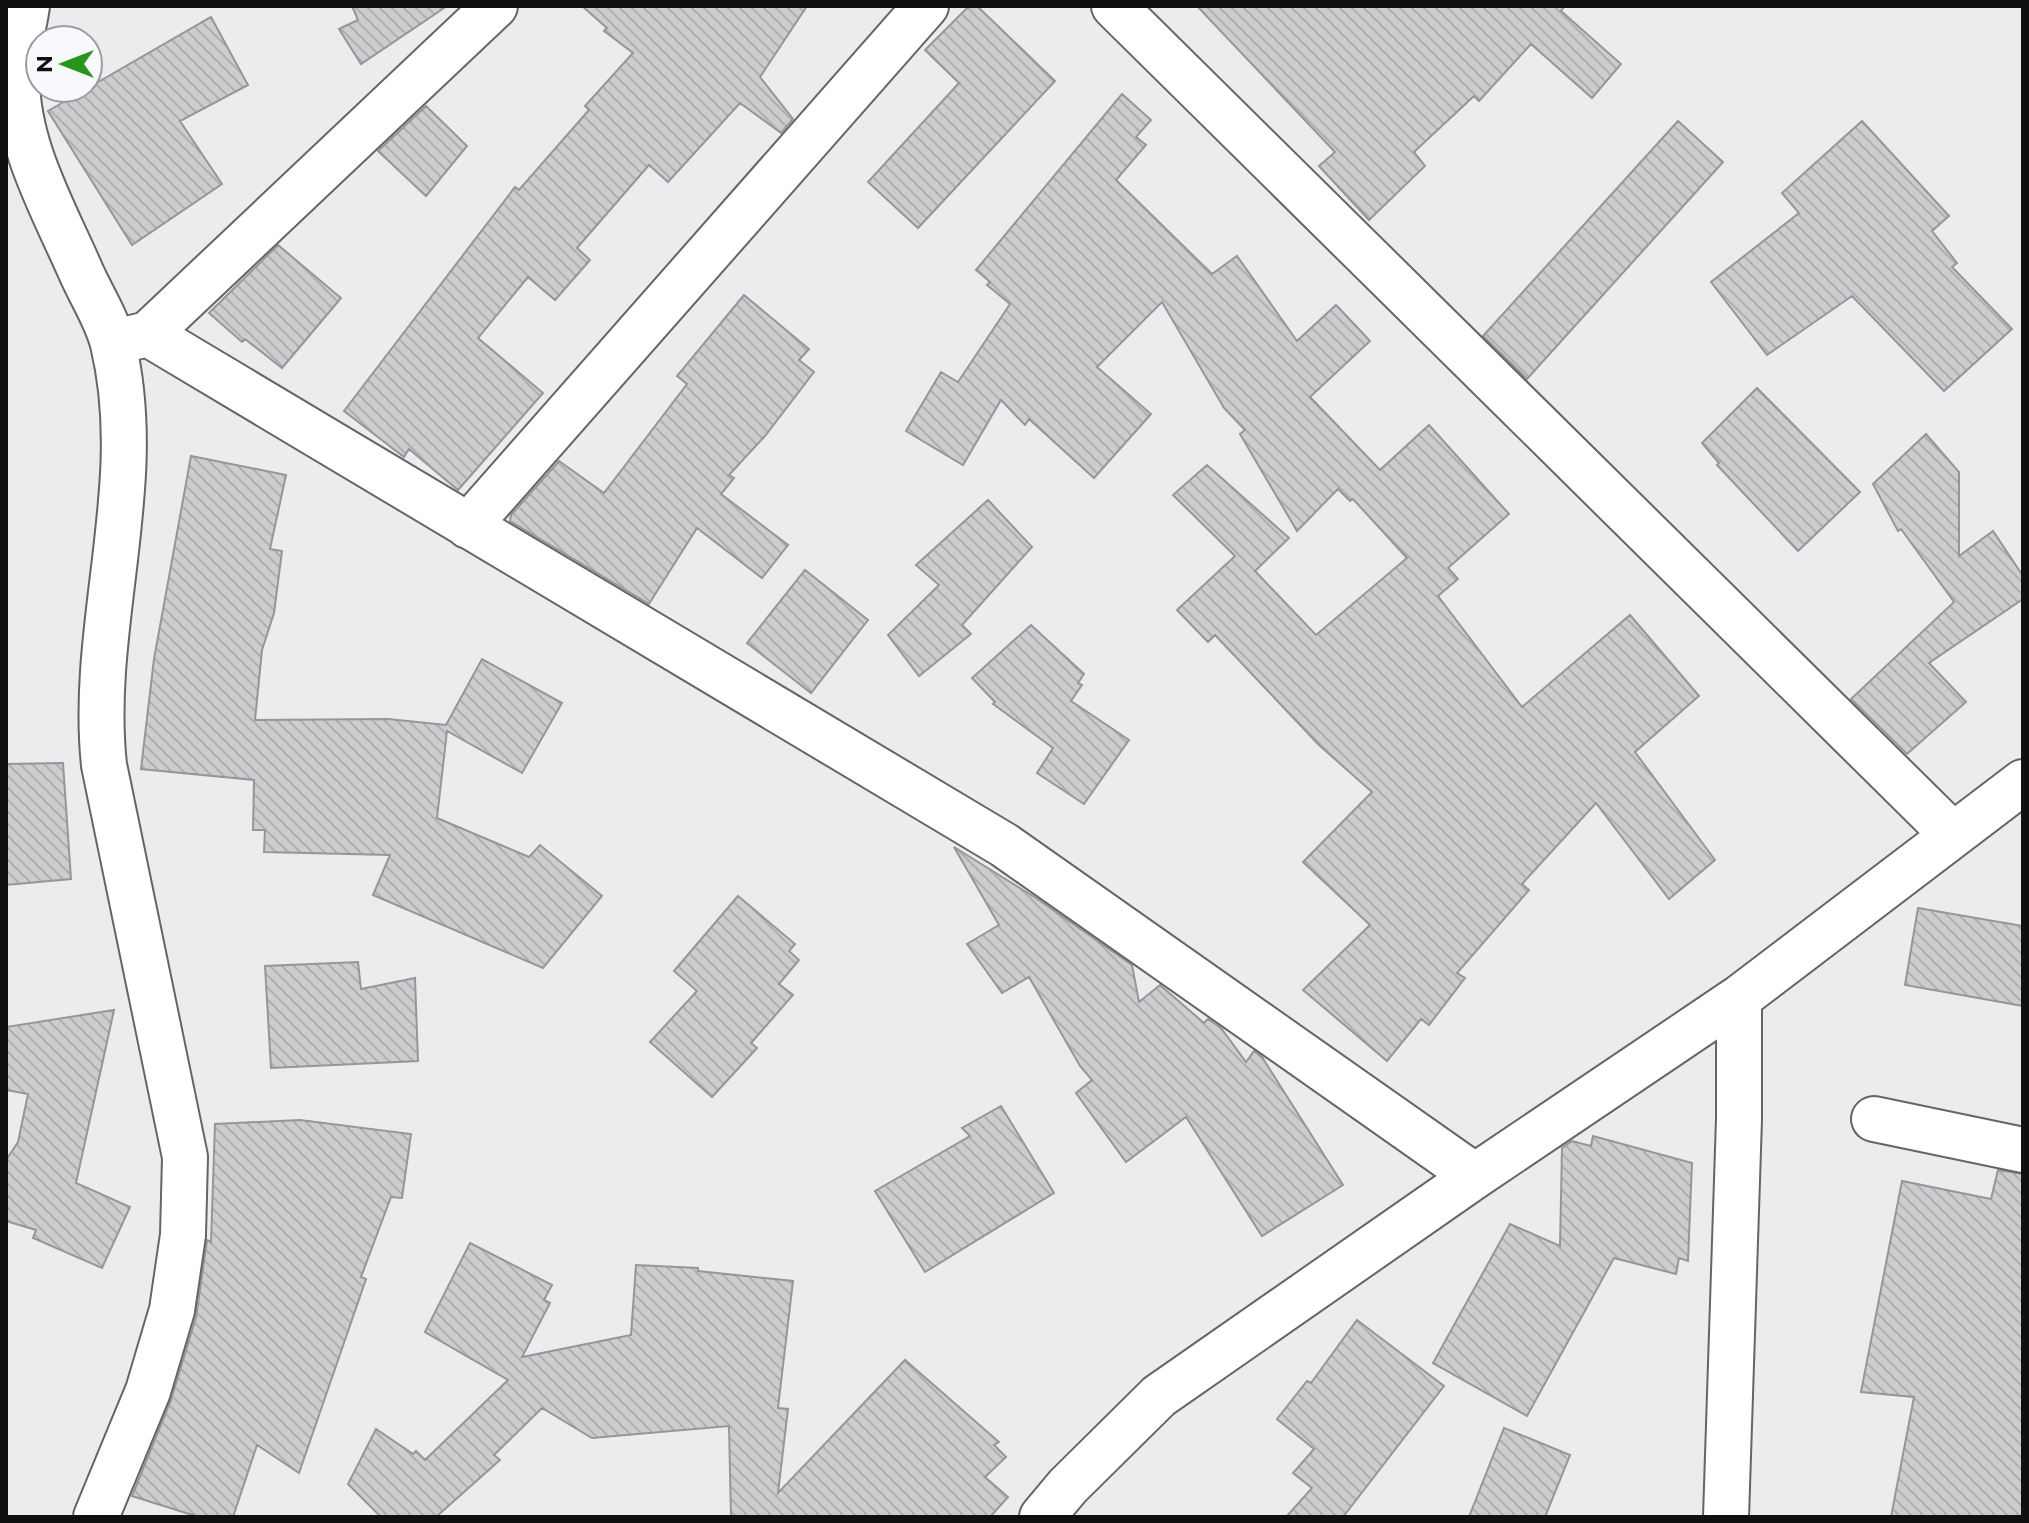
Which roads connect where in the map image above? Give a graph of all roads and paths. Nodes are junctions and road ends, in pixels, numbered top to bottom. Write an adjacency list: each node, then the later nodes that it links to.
1 (27, 6): 5 (street)
2 (495, 6): 5 (street)
3 (926, 6): 6 (street)
4 (1114, 6): 8 (street)
5 (130, 338): 6 (street); 13 (street)
6 (468, 526): 12 (street)
7 (2023, 782): 8 (street)
8 (1952, 834): 9 (street)
9 (1739, 998): 12 (street); 15 (street)
10 (1874, 1119): 11 (street)
11 (2023, 1150)
12 (1475, 1176): 14 (street)
13 (96, 1517)
14 (1042, 1517)
15 (1726, 1517)

